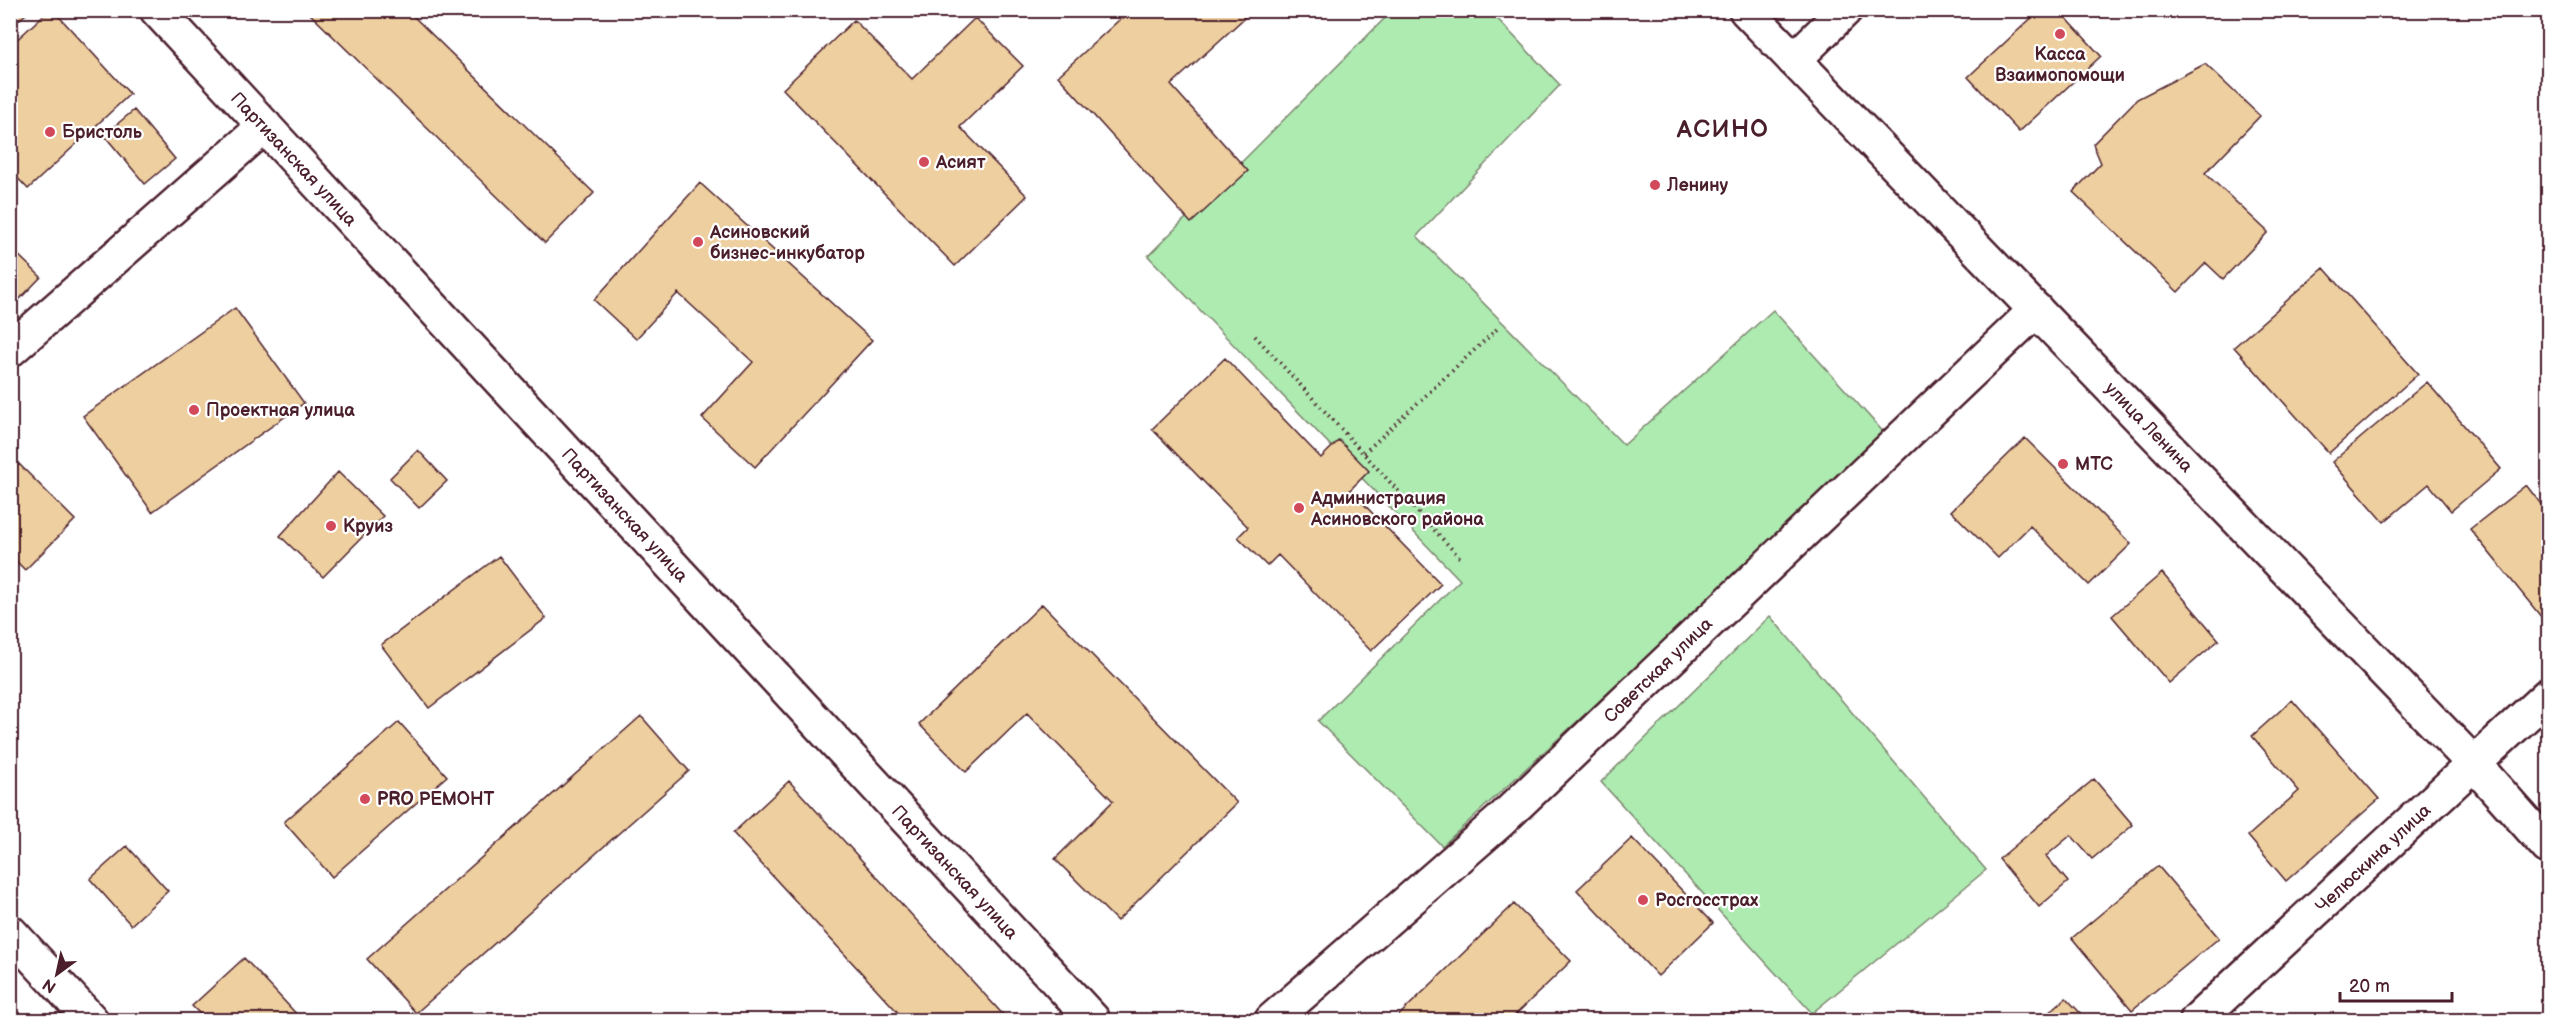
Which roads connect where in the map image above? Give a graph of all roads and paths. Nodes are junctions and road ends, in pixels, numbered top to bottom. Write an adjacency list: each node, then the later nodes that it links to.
1 (157, 10): 5 (street, Партизанская улица)
2 (1746, 10): 4 (street, улица Ленина)
3 (1845, 10): 4 (street)
4 (1794, 60): 6 (street, улица Ленина)
5 (265, 126): 9 (street); 17 (street, Партизанская улица)
6 (2036, 310): 13 (street, улица Ленина); 18 (street, Советская улица)
7 (1497, 329): 10 (path)
8 (1255, 336): 10 (path)
9 (10, 350)
10 (1364, 453): 11 (path)
11 (1462, 560)
12 (2548, 695): 13 (street, Челюскина улица)
13 (2474, 764): 14 (street, улица Ленина); 19 (street, Челюскина улица)
14 (2548, 847)
15 (10, 932): 16 (street)
16 (91, 1020)
17 (1093, 1020)
18 (1272, 1020)
19 (2197, 1020)

